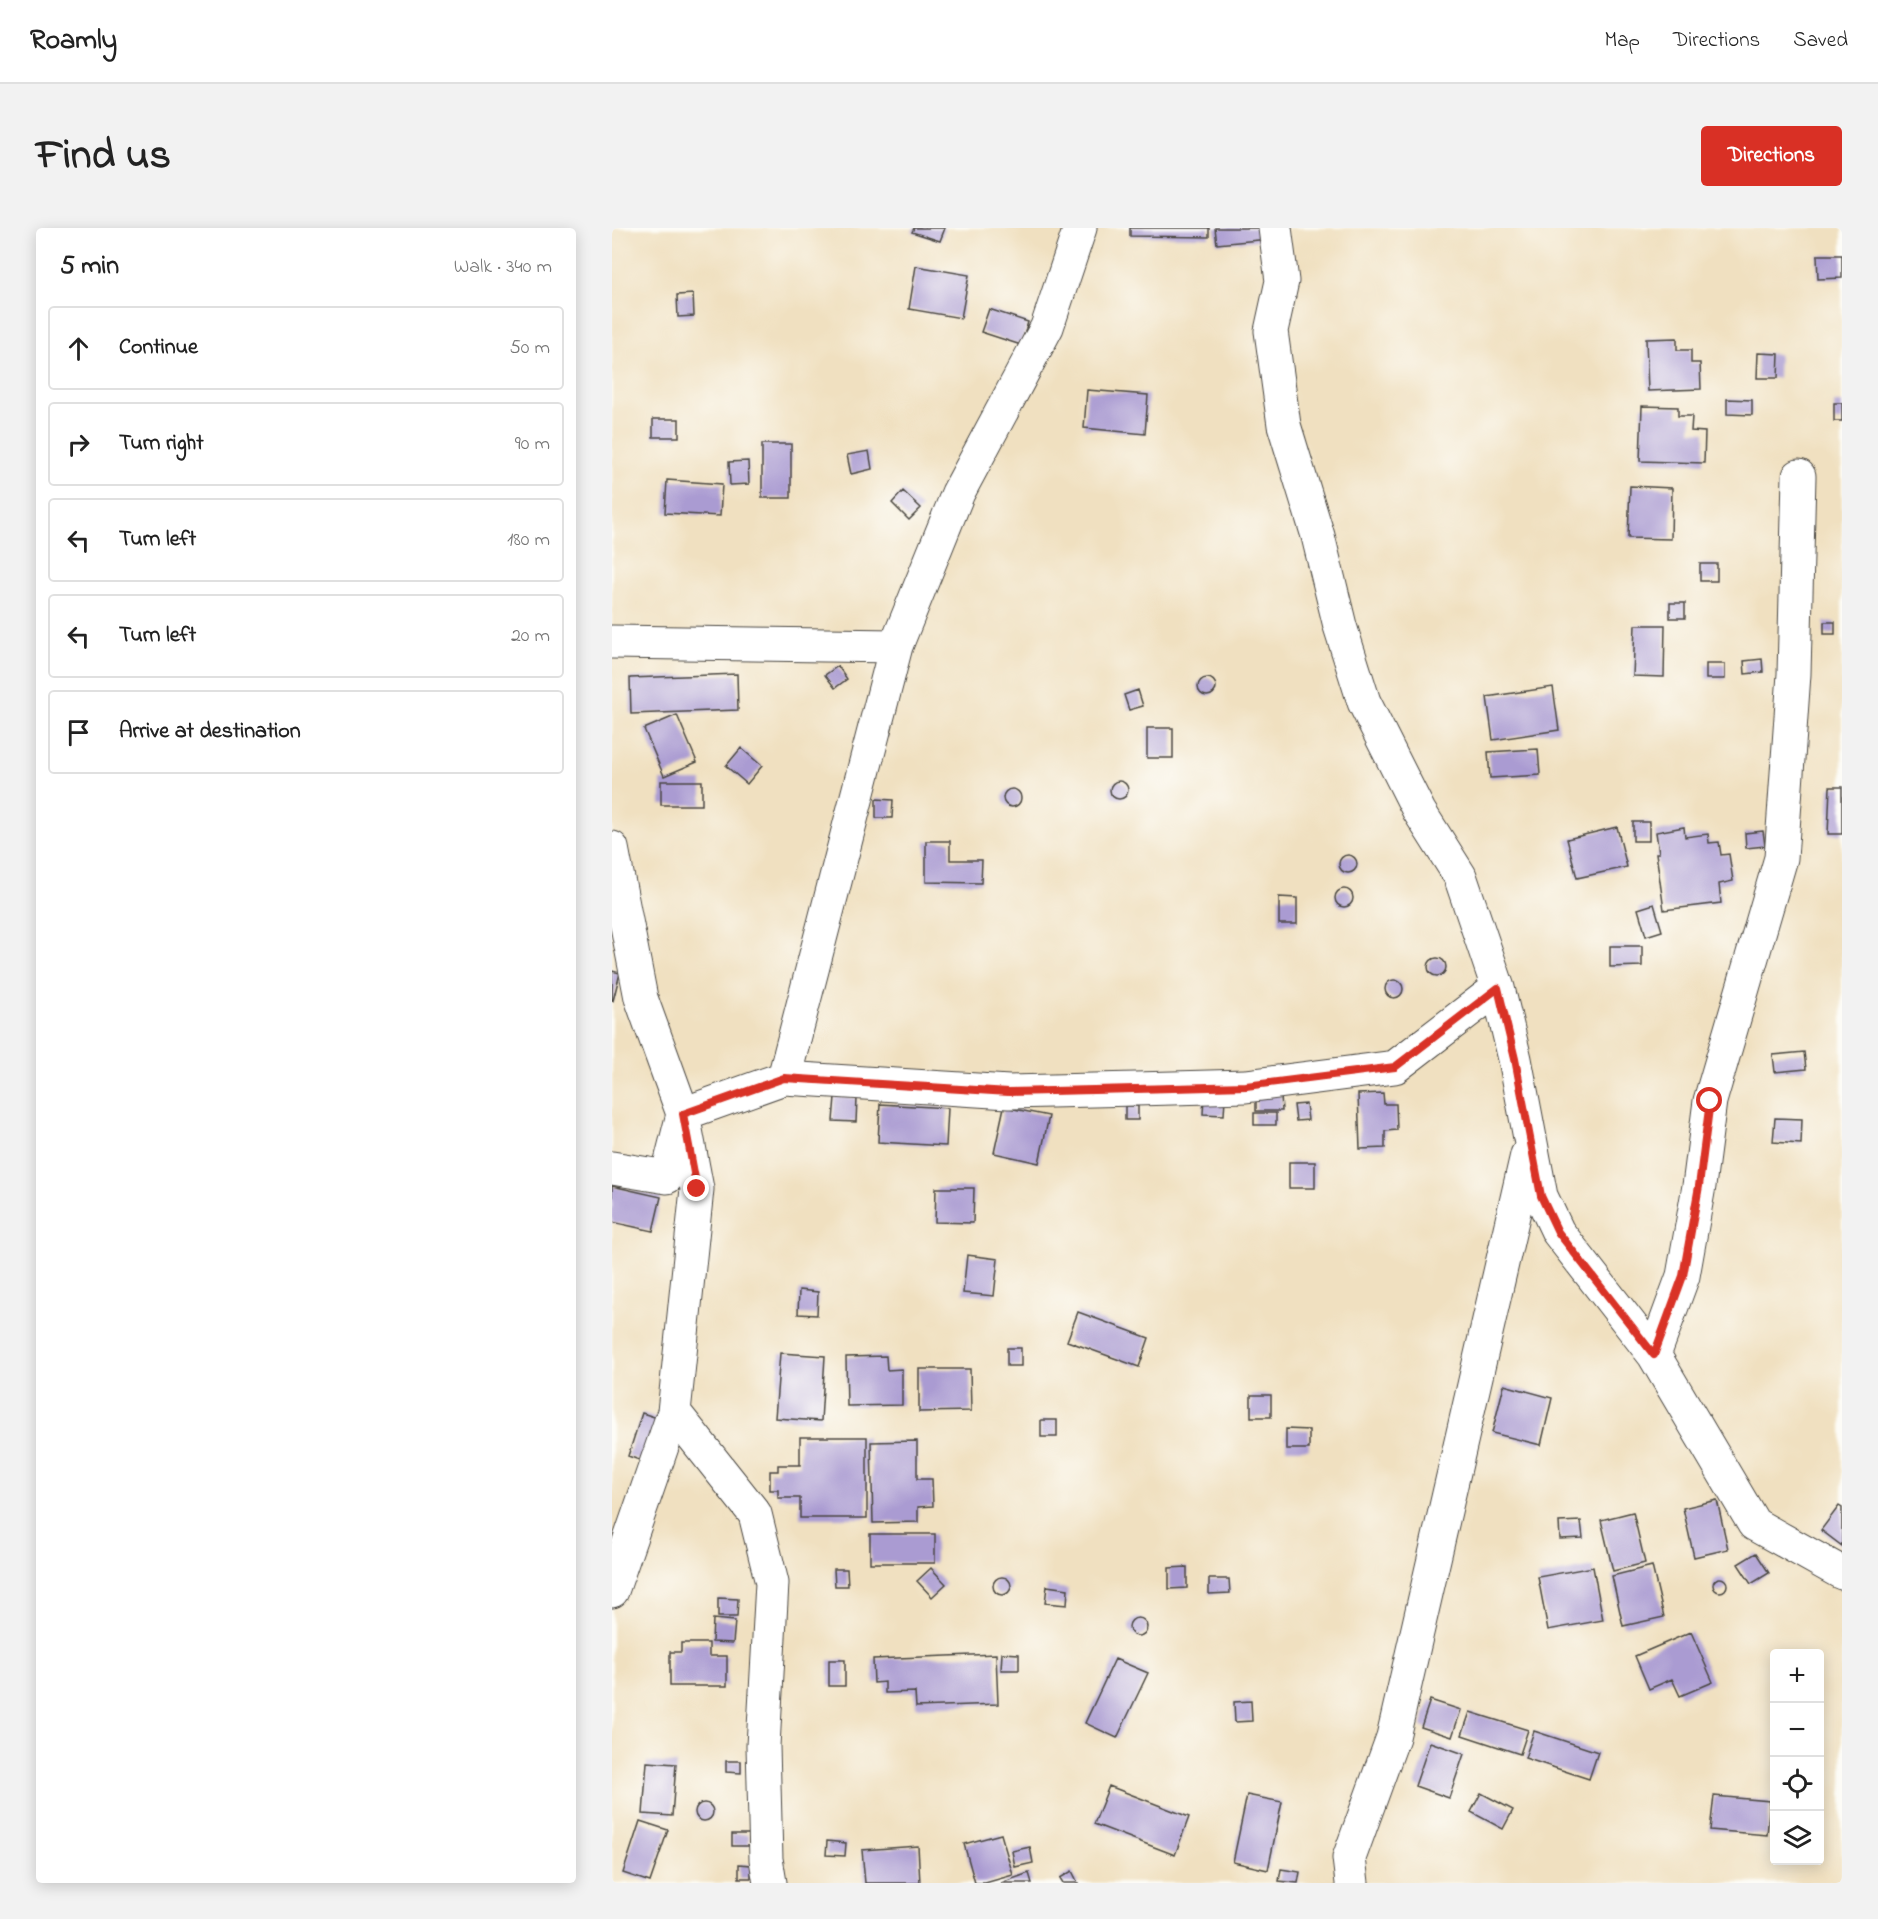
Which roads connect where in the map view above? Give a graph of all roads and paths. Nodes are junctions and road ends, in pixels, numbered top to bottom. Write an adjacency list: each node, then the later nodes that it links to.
1 (1080, 228): 5 (street)
2 (1275, 228): 7 (street)
3 (1798, 476): 12 (street)
4 (612, 642): 5 (street)
5 (896, 646): 8 (street)
6 (612, 848): 9 (street)
7 (1498, 988): 8 (street); 10 (street)
8 (784, 1078): 9 (street)
9 (683, 1114): 11 (street); 13 (street)
10 (1531, 1140): 12 (street); 17 (street)
11 (612, 1168)
12 (1654, 1355): 14 (street)
13 (674, 1412): 15 (street); 16 (street)
14 (1842, 1573)
15 (612, 1591)
16 (770, 1883)
17 (1352, 1883)

